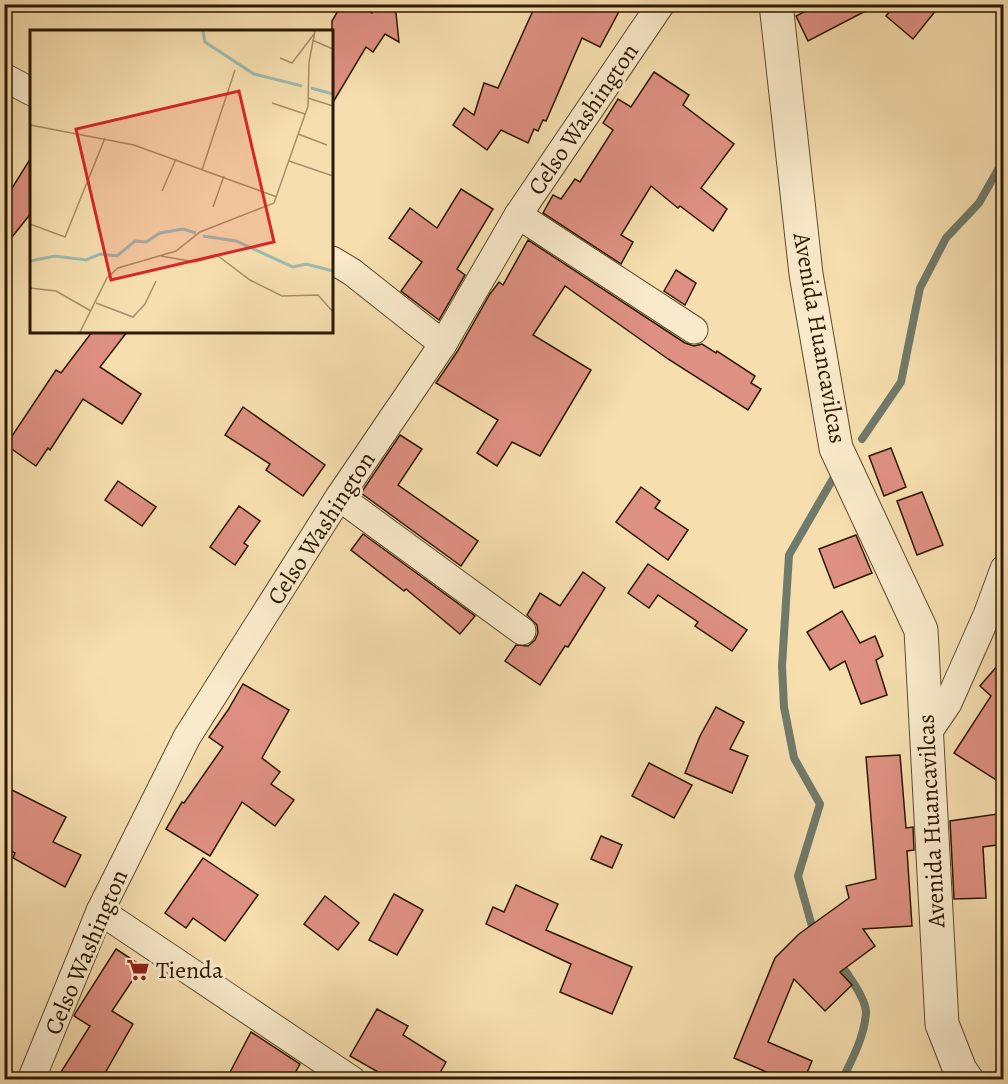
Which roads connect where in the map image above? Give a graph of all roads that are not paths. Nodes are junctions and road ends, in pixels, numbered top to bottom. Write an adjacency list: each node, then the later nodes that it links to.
1 (661, 4): 5 (street, Celso Washington)
2 (776, 4): 12 (street, Avenida Huancavilcas)
3 (4, 77): 4 (street)
4 (30, 91)
5 (518, 215): 7 (street); 8 (street, Celso Washington)
6 (333, 261): 8 (street)
7 (694, 330)
8 (444, 344): 9 (street, Celso Washington)
9 (339, 497): 11 (street); 13 (street, Celso Washington)
10 (1004, 569): 12 (street)
11 (522, 631)
12 (927, 734): 16 (street, Avenida Huancavilcas)
13 (100, 911): 14 (street, Celso Washington); 15 (street)
14 (31, 1080)
15 (352, 1080)
16 (967, 1080)

